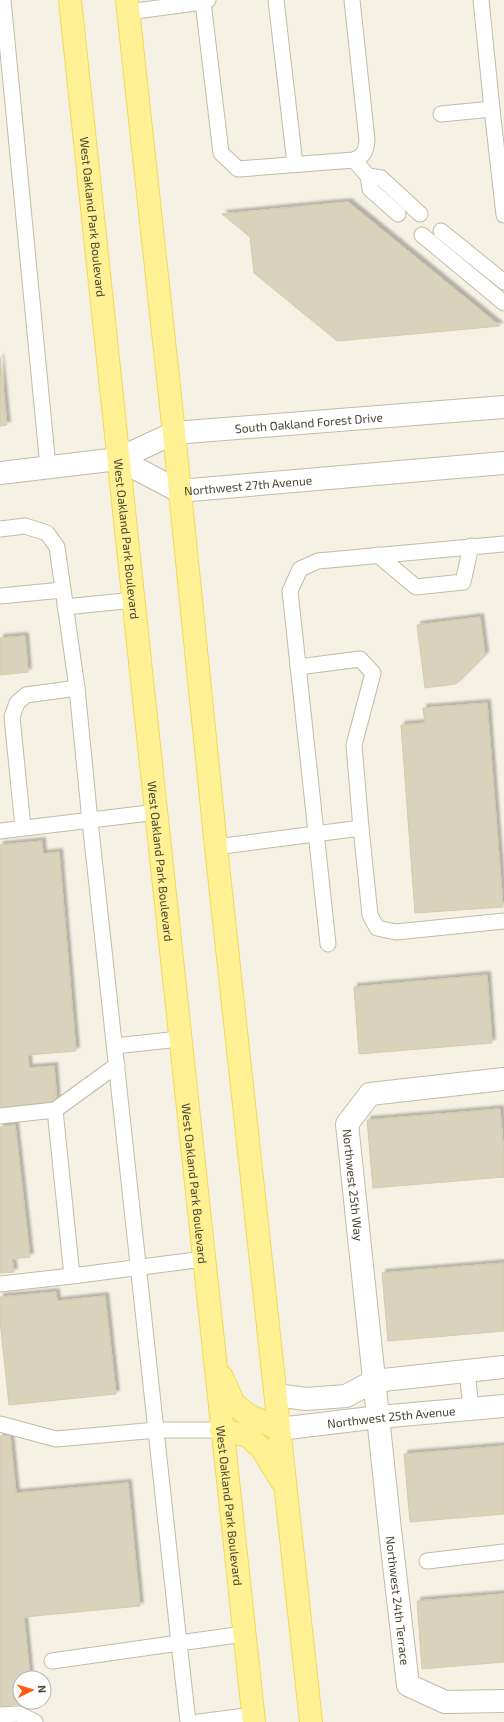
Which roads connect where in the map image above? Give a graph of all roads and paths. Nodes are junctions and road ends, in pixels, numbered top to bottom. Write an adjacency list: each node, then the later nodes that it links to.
1 (3, 0): 24 (lane)
2 (70, 0): 22 (main road, West Oakland Park Boulevard)
3 (276, 0): 11 (lane)
4 (352, 0): 10 (lane)
5 (482, 0): 8 (lane)
6 (206, 1): 7 (lane); 11 (lane)
7 (128, 6): 21 (main road)
8 (492, 109): 9 (lane); 15 (lane)
9 (441, 114)
10 (354, 160): 11 (lane); 12 (lane)
11 (294, 164)
12 (368, 176): 13 (lane); 14 (lane)
13 (398, 214)
14 (420, 214)
15 (504, 215)
16 (441, 231): 18 (lane)
17 (422, 235): 19 (lane)
18 (504, 282)
19 (504, 303)
20 (504, 407): 21 (street, South Oakland Forest Drive)
21 (174, 433): 22 (street, South Oakland Forest Drive); 26 (main road)
22 (118, 459): 24 (street); 26 (street, Northwest 27th Avenue); 33 (main road, West Oakland Park Boulevard)
23 (504, 463): 26 (street, Northwest 27th Avenue)
24 (48, 467): 25 (street)
25 (0, 473)
26 (180, 491): 43 (main road)
27 (0, 529): 31 (lane)
28 (504, 544): 29 (lane)
29 (471, 546): 30 (lane); 30 (lane)
30 (378, 555): 35 (lane)
31 (62, 590): 32 (lane); 34 (lane)
32 (0, 596)
33 (134, 600): 34 (lane); 37 (main road, West Oakland Park Boulevard)
34 (65, 607): 36 (lane)
35 (298, 667): 40 (lane); 42 (lane)
36 (77, 688): 38 (lane); 39 (lane)
37 (156, 812): 38 (lane); 46 (main road, West Oakland Park Boulevard)
38 (90, 821): 39 (lane); 47 (lane)
39 (23, 828): 41 (lane)
40 (362, 828): 42 (lane); 44 (lane)
41 (0, 831)
42 (316, 835): 43 (lane); 45 (lane)
43 (216, 847): 60 (main road)
44 (504, 921)
45 (328, 944)
46 (179, 1039): 47 (lane); 52 (main road, West Oakland Park Boulevard)
47 (115, 1046): 48 (lane)
48 (117, 1064): 50 (lane); 53 (lane)
49 (504, 1079): 59 (street, Northwest 25th Way)
50 (55, 1110): 51 (lane); 54 (lane)
51 (0, 1116)
52 (204, 1259): 53 (lane); 56 (main road, West Oakland Park Boulevard)
53 (140, 1268): 54 (lane); 66 (lane)
54 (72, 1276): 55 (lane)
55 (0, 1284)
56 (215, 1359): 65 (main road); 67 (main road, West Oakland Park Boulevard)
57 (504, 1367): 58 (street)
58 (468, 1370): 59 (street); 62 (lane)
59 (374, 1381): 60 (street); 63 (street, Northwest 25th Way)
60 (276, 1395): 65 (main road)
61 (504, 1406): 62 (street, Northwest 25th Avenue)
62 (471, 1409): 63 (street, Northwest 25th Avenue)
63 (379, 1417): 65 (street, Northwest 25th Avenue); 74 (street, Northwest 24th Terrace)
64 (0, 1424): 66 (lane)
65 (279, 1429): 68 (main road)
66 (157, 1430): 67 (lane); 72 (lane)
67 (221, 1430): 68 (main road); 71 (main road, West Oakland Park Boulevard)
68 (285, 1486): 80 (main road)
69 (504, 1552): 70 (lane)
70 (427, 1561)
71 (244, 1634): 72 (lane); 76 (main road, West Oakland Park Boulevard)
72 (179, 1643): 73 (lane); 78 (lane)
73 (52, 1661)
74 (504, 1701)
75 (0, 1715): 77 (lane)
76 (254, 1719): 79 (lane)
77 (34, 1722)
78 (188, 1722)
79 (199, 1722)
80 (311, 1722)

